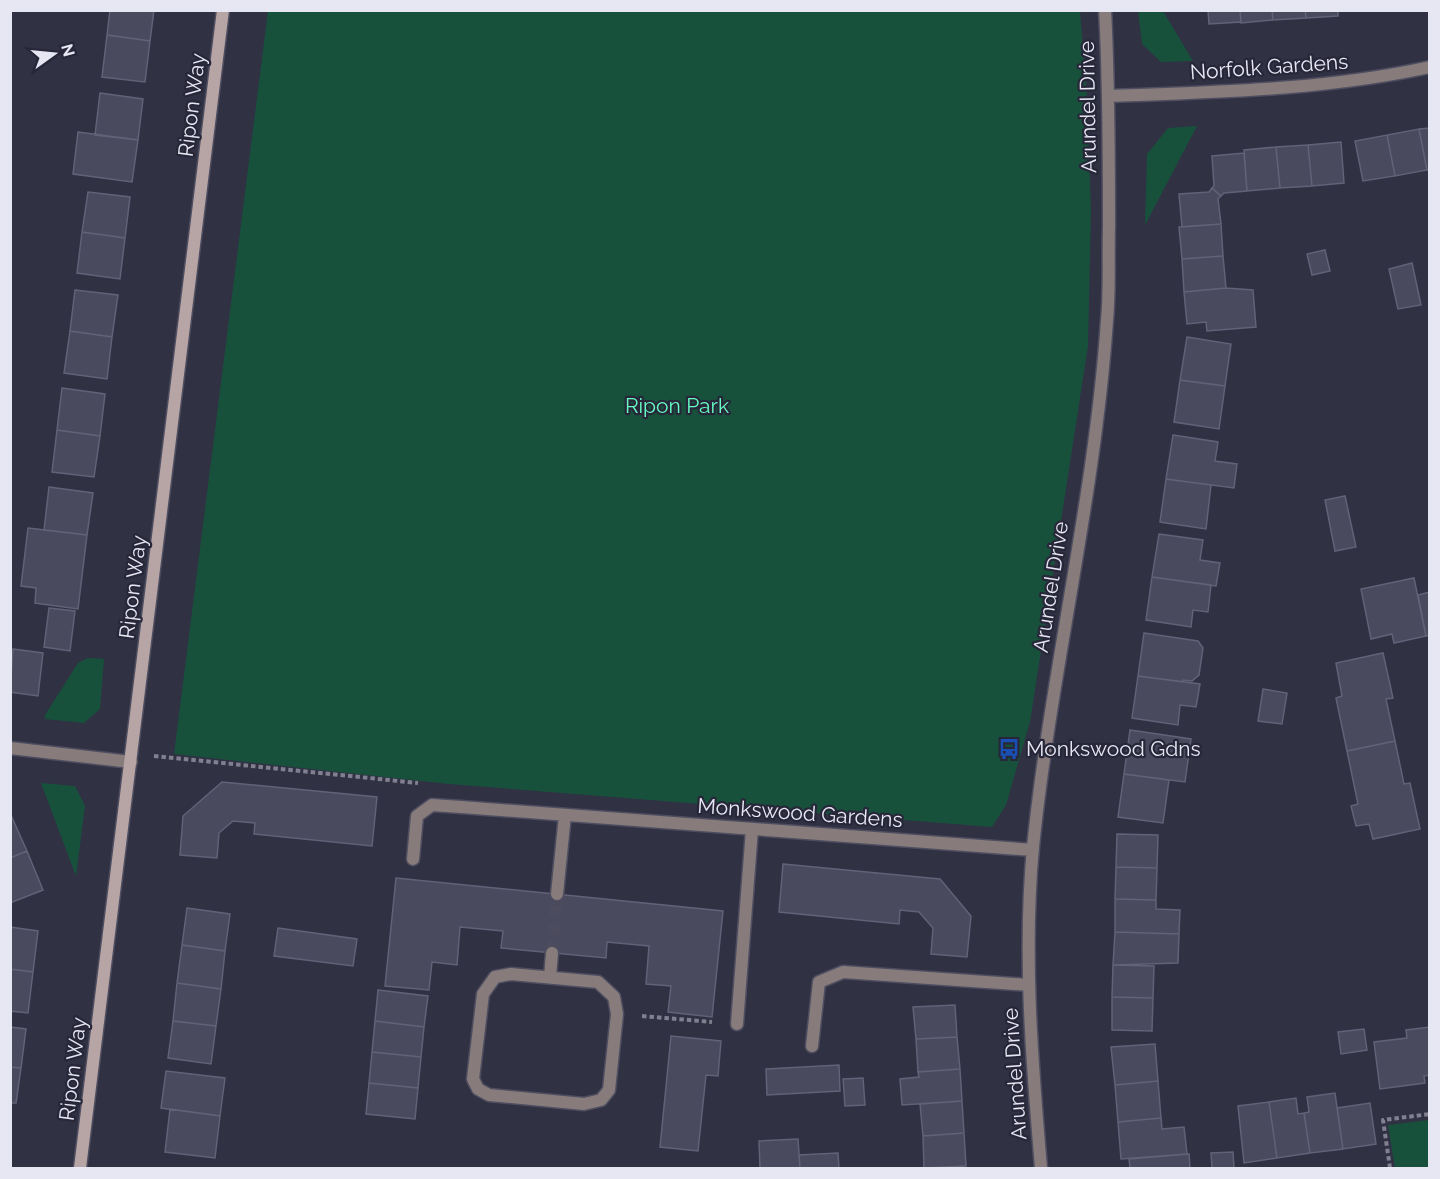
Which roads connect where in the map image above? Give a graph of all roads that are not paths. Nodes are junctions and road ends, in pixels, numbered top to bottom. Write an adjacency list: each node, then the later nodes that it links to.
1 (223, 10): 6 (street, Ripon Way)
2 (1105, 10): 4 (street, Arundel Drive)
3 (1430, 67): 4 (street, Norfolk Gardens)
4 (1110, 96): 9 (street, Arundel Drive)
5 (10, 748): 6 (street)
6 (132, 758): 17 (street, Ripon Way)
7 (565, 815): 8 (street, Monkswood Gardens); 10 (street, Monkswood Gardens); 11 (street)
8 (752, 829): 9 (street, Monkswood Gardens); 15 (street)
9 (1033, 850): 14 (street, Arundel Drive)
10 (413, 859)
11 (558, 894)
12 (552, 952): 13 (street)
13 (550, 977): 13 (street)
14 (1029, 985): 16 (street); 18 (street, Arundel Drive)
15 (737, 1024)
16 (812, 1046)
17 (80, 1168)
18 (1041, 1168)

